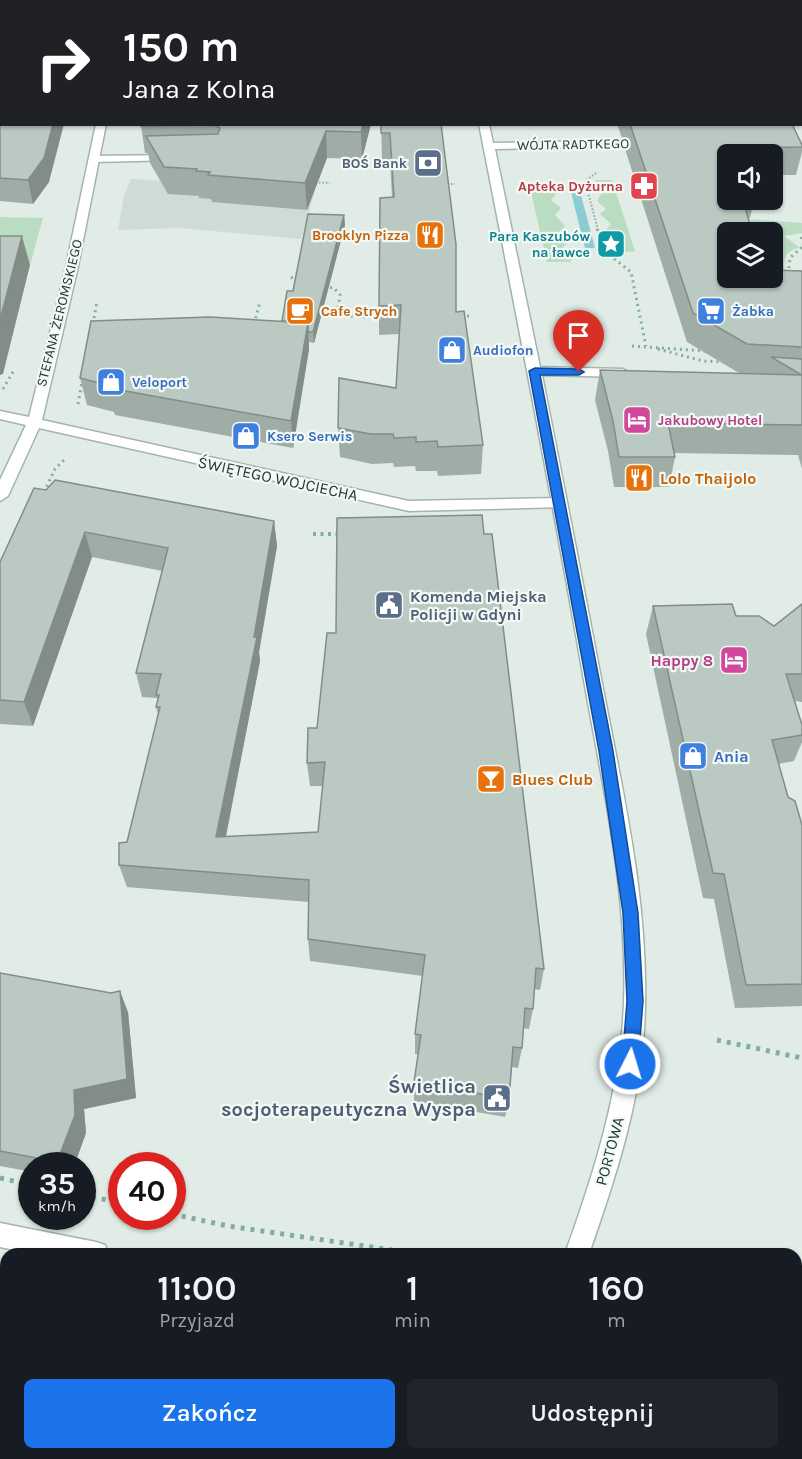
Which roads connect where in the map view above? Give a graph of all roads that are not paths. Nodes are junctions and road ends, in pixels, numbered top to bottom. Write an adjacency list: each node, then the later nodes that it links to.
1 (101, 126): 6 (street, STEFANA ŻEROMSKIEGO)
2 (484, 126): 4 (street, PORTOWA)
3 (661, 142): 4 (street, WÓJTA RADTKEGO)
4 (488, 146): 7 (street, PORTOWA)
5 (183, 158): 6 (street)
6 (94, 159): 10 (street, STEFANA ŻEROMSKIEGO)
7 (535, 371): 8 (street); 12 (street, PORTOWA)
8 (635, 374)
9 (0, 416): 10 (street, ŚWIĘTEGO WOJCIECHA)
10 (34, 424): 11 (street, STEFANA ŻEROMSKIEGO); 12 (street, ŚWIĘTEGO WOJCIECHA)
11 (0, 496)
12 (559, 503): 15 (street, PORTOWA)
13 (0, 1235): 14 (street)
14 (66, 1248)
15 (580, 1248)

